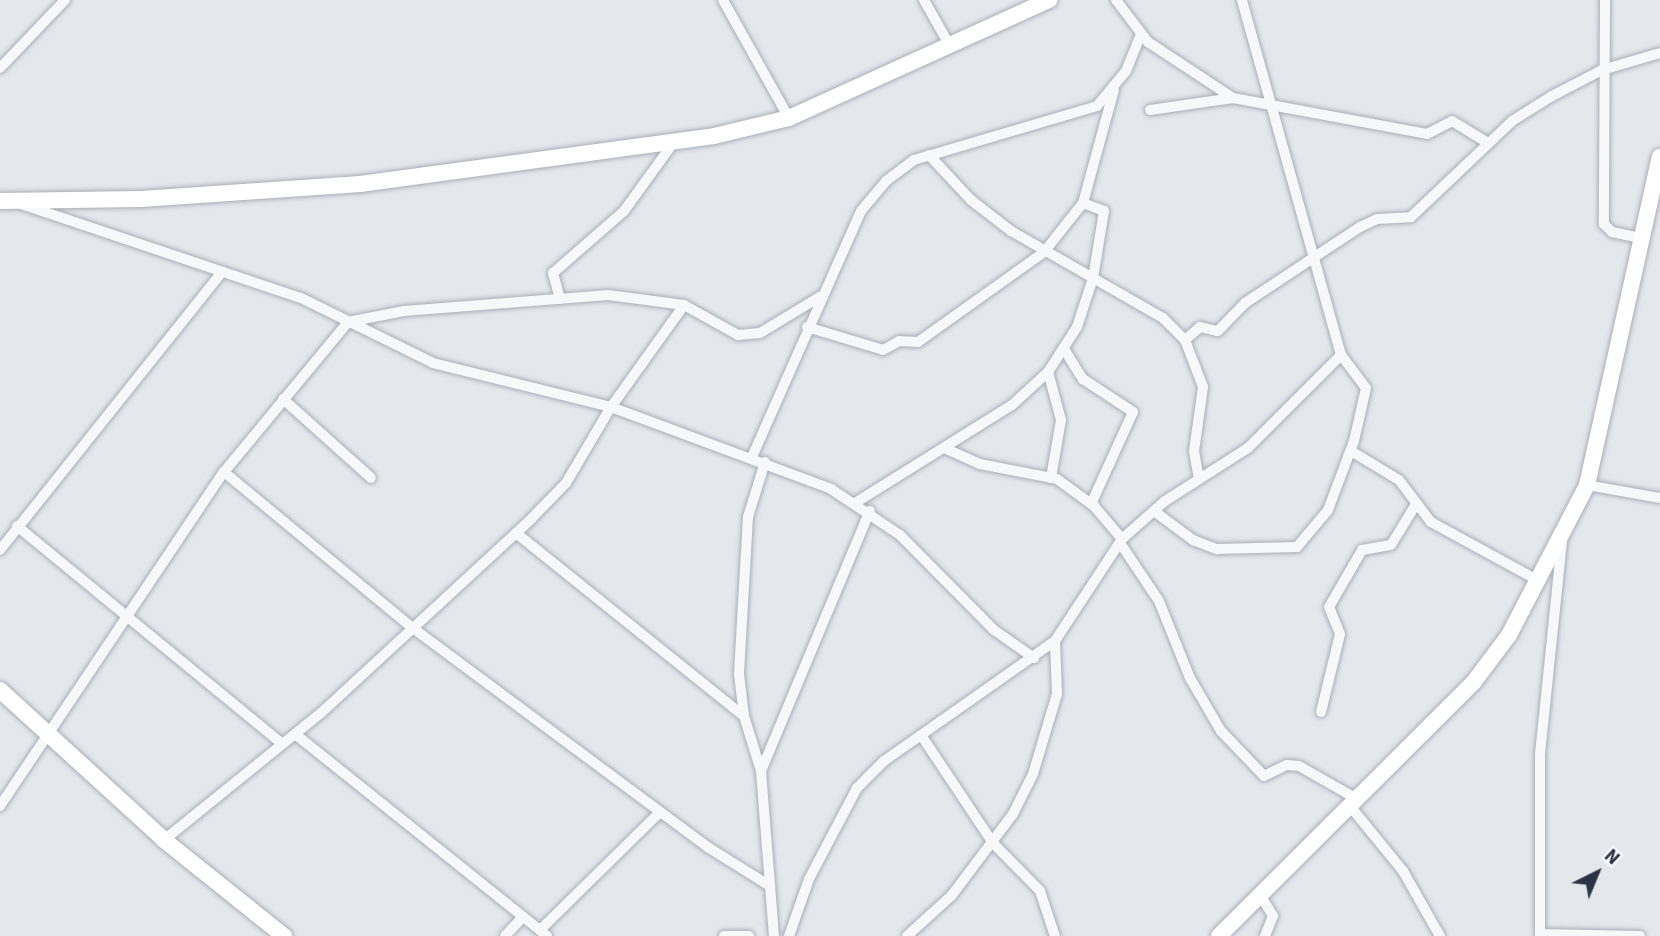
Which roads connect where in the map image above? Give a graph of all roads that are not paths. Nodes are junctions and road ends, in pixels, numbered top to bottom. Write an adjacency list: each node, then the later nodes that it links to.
1 (65, 0): 11 (street)
2 (723, 0): 17 (street)
3 (924, 0): 9 (street)
4 (1049, 0): 9 (street)
5 (1116, 0): 8 (street)
6 (1242, 0): 15 (street)
7 (1605, 0): 12 (street)
8 (1141, 34): 13 (street); 14 (street)
9 (950, 46): 17 (street)
10 (1660, 53): 12 (street)
11 (0, 68)
12 (1602, 70): 19 (street); 25 (street)
13 (1115, 89): 20 (street); 23 (street)
14 (1233, 98): 15 (street); 16 (street)
15 (1272, 106): 19 (street); 27 (street)
16 (1150, 110)
17 (789, 118): 18 (street)
18 (674, 142): 24 (street); 31 (street)
19 (1488, 143): 27 (street)
20 (929, 155): 26 (street); 30 (street)
21 (1660, 157): 25 (street)
22 (0, 201): 24 (street)
23 (1083, 202): 26 (street); 29 (street)
24 (18, 203): 28 (street)
25 (1641, 238): 49 (street)
26 (1044, 252): 29 (street); 34 (street)
27 (1314, 260): 35 (street); 37 (street)
28 (222, 272): 33 (street); 56 (street)
29 (1093, 278): 35 (street); 36 (street)
30 (821, 296): 32 (street); 34 (street)
31 (560, 299): 32 (street); 33 (street)
32 (684, 304): 40 (street)
33 (348, 321): 39 (street); 40 (street)
34 (807, 327): 43 (street)
35 (1185, 340): 48 (street)
36 (1064, 349): 38 (street); 52 (street)
37 (1340, 355): 42 (street); 48 (street)
38 (1048, 372): 41 (street); 47 (street)
39 (283, 399): 45 (street); 46 (street)
40 (611, 407): 43 (street); 57 (street)
41 (944, 448): 47 (street); 51 (street)
42 (1351, 451): 53 (street); 54 (street)
43 (752, 457): 44 (street)
44 (765, 462): 51 (street); 68 (street)
45 (225, 472): 62 (street); 63 (street)
46 (371, 478)
47 (1051, 478): 52 (street)
48 (1199, 479): 54 (street)
49 (1587, 485): 50 (street); 58 (street)
50 (1660, 498)
51 (855, 503): 55 (street)
52 (1091, 504): 59 (street)
53 (1416, 504): 61 (street); 67 (street)
54 (1154, 511): 59 (street)
55 (870, 512): 65 (street); 73 (street)
56 (17, 526): 60 (street); 62 (street)
57 (516, 533): 63 (street); 68 (street)
58 (1562, 538): 61 (street); 83 (street)
59 (1121, 541): 64 (street); 74 (street)
60 (0, 550)
61 (1539, 581): 74 (street)
62 (128, 614): 69 (street); 72 (street)
63 (410, 626): 70 (street); 76 (street)
64 (1055, 640): 65 (street); 78 (street)
65 (1034, 658): 71 (street)
66 (0, 690): 69 (street)
67 (1321, 712)
68 (744, 716): 73 (street)
69 (47, 732): 75 (street); 77 (street)
70 (295, 734): 72 (street); 81 (street)
71 (921, 735): 78 (street); 89 (street)
72 (282, 744): 77 (street)
73 (761, 771): 79 (street)
74 (1353, 802): 80 (street); 94 (street)
75 (0, 806)
76 (660, 812): 79 (street); 82 (street)
77 (164, 840): 84 (street)
78 (993, 843): 90 (street); 91 (street)
79 (771, 886): 88 (street)
80 (1260, 895): 92 (street); 93 (street)
81 (523, 917): 82 (street); 85 (street)
82 (544, 933)
83 (1540, 935): 95 (street)
84 (284, 936)
85 (505, 936)
86 (724, 936): 87 (street)
87 (748, 936)
88 (774, 936)
89 (789, 936)
90 (907, 936)
91 (1055, 936)
92 (1219, 936)
93 (1265, 936)
94 (1440, 936)
95 (1640, 936)

